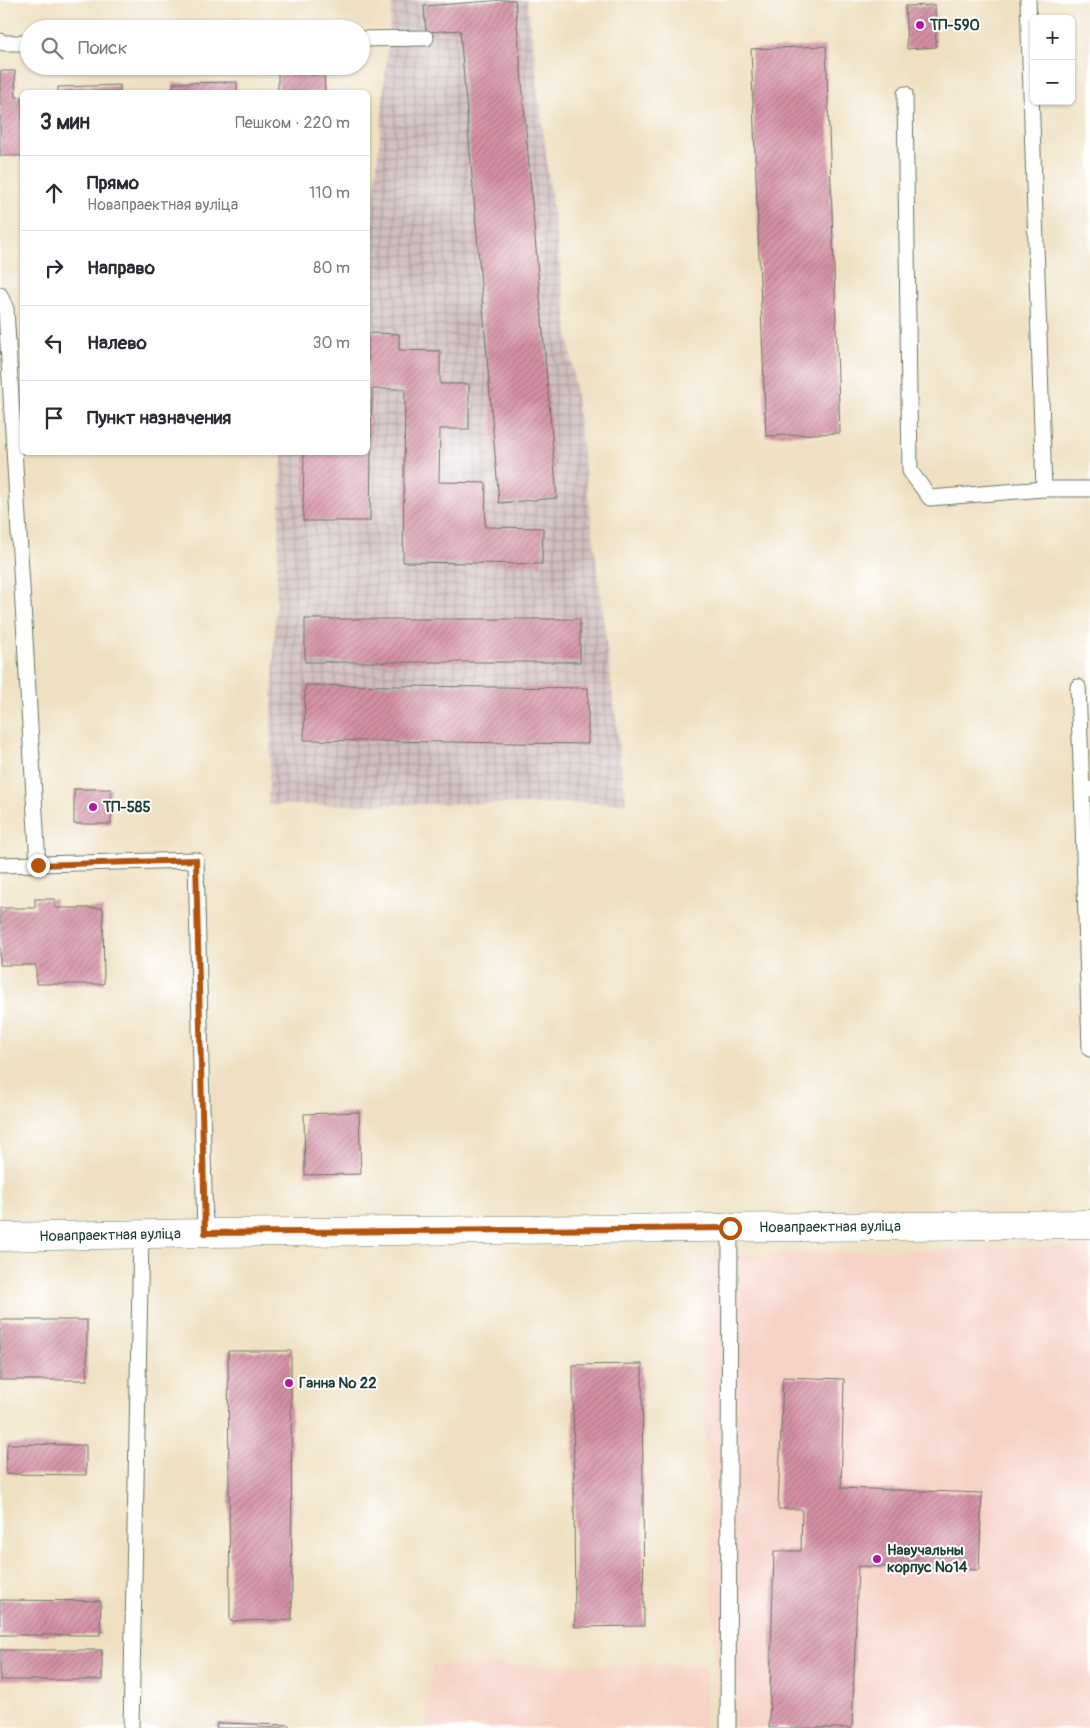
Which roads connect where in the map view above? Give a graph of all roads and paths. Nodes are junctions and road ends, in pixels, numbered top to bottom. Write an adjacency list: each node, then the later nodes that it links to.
1 (1028, 0): 8 (lane)
2 (370, 38): 3 (lane)
3 (426, 38)
4 (0, 42): 5 (lane)
5 (20, 43)
6 (906, 94): 8 (lane)
7 (0, 295): 13 (lane)
8 (1044, 489): 9 (lane)
9 (1090, 489)
10 (1078, 687): 11 (lane)
11 (1086, 789): 14 (lane)
12 (0, 865): 13 (lane)
13 (38, 865): 17 (lane)
14 (1090, 1049)
15 (1090, 1224): 16 (street, Новапраектная вуліца)
16 (730, 1228): 17 (street, Новапраектная вуліца); 21 (lane)
17 (205, 1233): 18 (street, Новапраектная вуліца)
18 (141, 1235): 19 (street, Новапраектная вуліца); 20 (lane)
19 (0, 1237)
20 (132, 1728)
21 (728, 1728)

